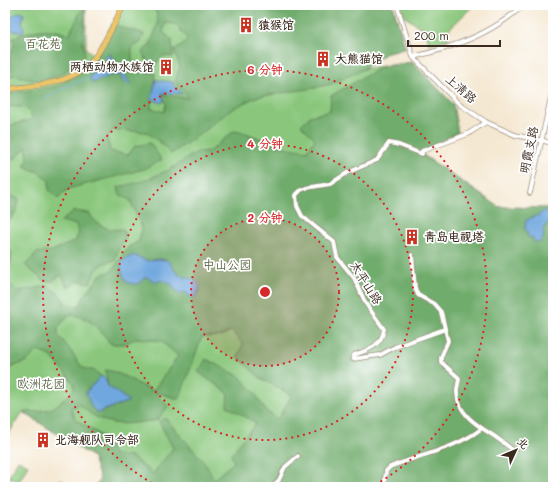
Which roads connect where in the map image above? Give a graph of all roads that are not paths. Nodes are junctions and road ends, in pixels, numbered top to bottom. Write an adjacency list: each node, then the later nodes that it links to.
1 (124, 5): 6 (main road)
2 (397, 5): 4 (street, 上清路)
3 (524, 5): 4 (street)
4 (413, 57): 7 (street, 上清路)
5 (553, 88): 8 (street, 明霞支路)
6 (5, 89)
7 (486, 122): 8 (street, 上清路); 12 (street, 太平山路)
8 (541, 140): 9 (street, 上清路); 10 (street, 明霞支路)
9 (553, 143)
10 (530, 192)
11 (412, 255): 12 (street)
12 (444, 329): 13 (street)
13 (481, 429): 14 (street); 17 (street)
14 (514, 451)
15 (298, 456): 16 (street)
16 (272, 487)
17 (384, 487)

